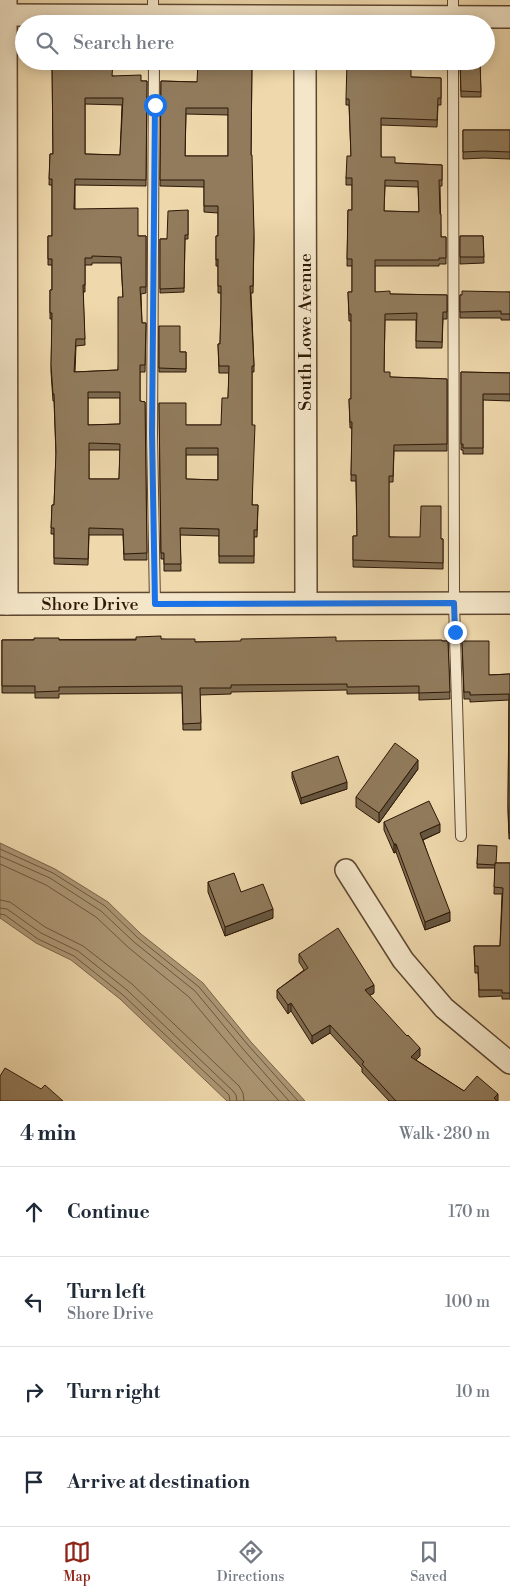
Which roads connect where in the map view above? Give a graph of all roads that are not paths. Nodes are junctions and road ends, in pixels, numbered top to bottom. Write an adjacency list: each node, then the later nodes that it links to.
1 (4, 10): 2 (street); 14 (street)
2 (153, 13): 3 (street)
3 (305, 13): 4 (street)
4 (453, 13): 5 (street)
5 (482, 15)
6 (495, 16): 7 (street)
7 (510, 17)
8 (154, 70): 15 (lane)
9 (305, 70): 11 (street, South Lowe Avenue)
10 (453, 70): 12 (lane)
11 (306, 603): 12 (street, Shore Drive); 15 (street, Shore Drive)
12 (454, 603): 13 (street, Shore Drive); 16 (lane)
13 (510, 603)
14 (3, 604): 15 (street, Shore Drive)
15 (155, 604)
16 (461, 836)
17 (346, 870): 18 (street)
18 (510, 1063)

